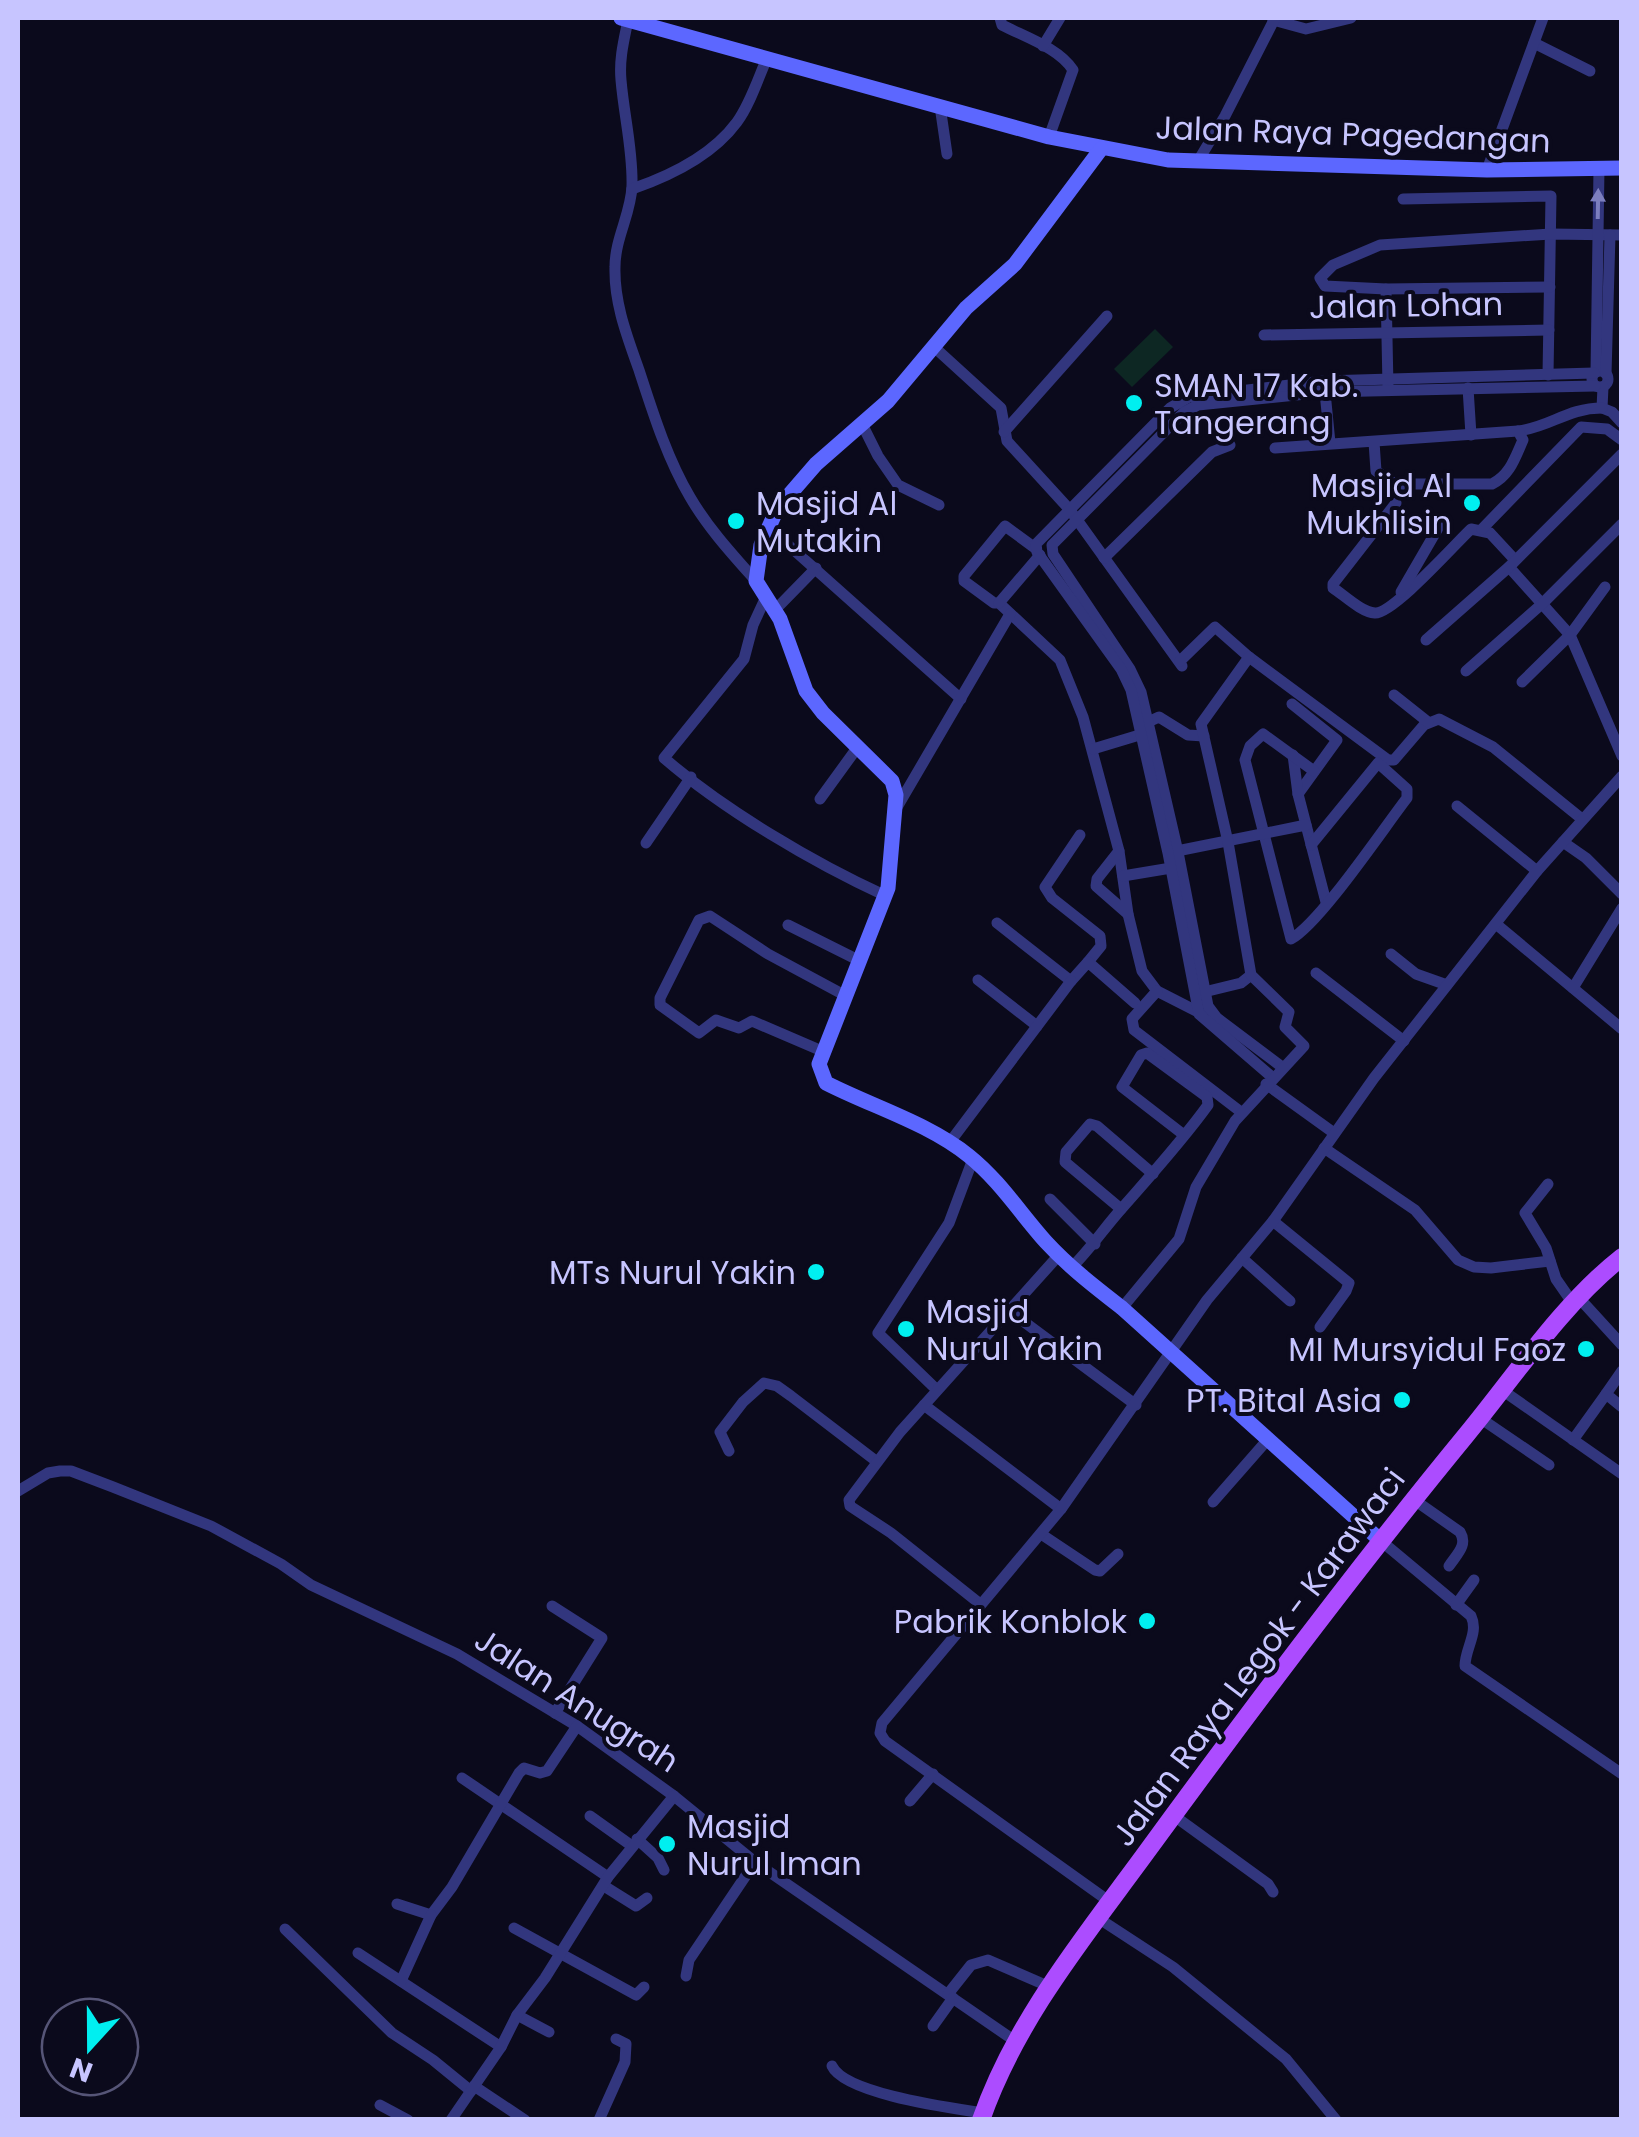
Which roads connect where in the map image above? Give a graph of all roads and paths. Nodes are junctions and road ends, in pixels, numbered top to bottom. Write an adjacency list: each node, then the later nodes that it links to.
1 (1060, 18): 8 (street)
2 (1351, 18): 5 (street)
3 (1543, 18): 7 (street)
4 (625, 19): 9 (street, Jalan Raya Pagedangan); 19 (street)
5 (1274, 19): 15 (street)
6 (1000, 20): 8 (street)
7 (1534, 43): 10 (street); 18 (street)
8 (1043, 46): 12 (street)
9 (767, 58): 11 (street, Jalan Raya Pagedangan); 19 (street)
10 (1590, 71)
11 (940, 106): 12 (street, Jalan Raya Pagedangan); 14 (street)
12 (1048, 136): 13 (street, Jalan Raya Pagedangan)
13 (1102, 148): 15 (street, Jalan Raya Pagedangan); 29 (street)
14 (947, 154)
15 (1198, 161): 18 (street, Jalan Raya Pagedangan)
16 (1599, 168): 17 (street, Jalan Raya Pagedangan); 18 (street, Jalan Raya Pagedangan); 22 (street, one-way to 16)
17 (1622, 168)
18 (1488, 170)
19 (632, 189): 59 (street)
20 (1403, 199): 21 (street)
21 (1551, 234): 22 (street); 23 (street); 24 (street)
22 (1610, 235): 31 (street)
23 (1550, 288): 24 (street); 26 (street)
24 (1386, 289): 27 (street)
25 (1107, 316): 40 (street)
26 (1549, 330): 27 (street, Jalan Lohan); 30 (street)
27 (1387, 333): 28 (street, Jalan Lohan); 32 (street)
28 (1264, 335)
29 (933, 346): 38 (street); 40 (street)
30 (1548, 375): 31 (street); 32 (street)
31 (1604, 379): 33 (street); 34 (street); 36 (street)
32 (1388, 385): 34 (street); 35 (street); 50 (street)
33 (1622, 386)
34 (1468, 388): 41 (street)
35 (1325, 392): 44 (street); 50 (street)
36 (1602, 408): 37 (street); 39 (street)
37 (1622, 423)
38 (862, 424): 49 (street); 53 (street)
39 (1518, 431): 41 (street); 43 (street)
40 (1004, 432): 50 (street)
41 (1471, 435): 43 (street)
42 (1622, 440): 54 (street)
43 (1374, 442): 44 (street)
44 (1330, 443): 46 (street)
45 (1230, 445): 56 (street)
46 (1275, 448)
47 (1622, 454): 57 (street)
48 (1396, 503): 61 (street)
49 (939, 505)
50 (1074, 514): 55 (street); 56 (street); 75 (street)
51 (1441, 523): 61 (street)
52 (1622, 524): 63 (street)
53 (768, 527): 58 (street); 59 (street)
54 (1482, 529): 57 (street); 61 (street)
55 (1038, 552): 62 (street); 62 (street); 75 (street)
56 (1104, 558): 68 (street)
57 (1512, 564): 63 (street); 67 (street)
58 (816, 568): 64 (street); 72 (street)
59 (756, 581): 64 (street)
60 (1605, 588): 66 (street)
61 (1397, 600)
62 (999, 602): 65 (street)
63 (1543, 603): 66 (street); 69 (street)
64 (769, 605): 77 (street); 83 (street)
65 (1010, 614): 72 (street); 78 (street)
66 (1570, 635): 70 (street); 80 (street)
67 (1426, 640)
68 (1249, 658): 74 (street); 76 (street)
69 (1466, 672)
70 (1522, 682)
71 (1394, 695): 74 (street)
72 (962, 699): 87 (street)
73 (1292, 704): 81 (street)
74 (1428, 722): 88 (street)
75 (1146, 729): 76 (street); 78 (street); 97 (street)
76 (1204, 736): 92 (street)
77 (858, 748): 85 (street); 87 (street)
78 (1094, 749): 96 (street)
79 (1294, 755): 81 (street); 84 (street); 90 (street)
80 (1622, 756)
81 (1314, 770): 84 (street)
82 (1622, 776): 88 (street)
83 (691, 777): 94 (street); 102 (street)
84 (1298, 794): 89 (street)
85 (820, 799)
86 (1457, 806): 99 (street)
87 (896, 810): 102 (street)
88 (1582, 819): 93 (street)
89 (1306, 826): 90 (street); 95 (street)
90 (1264, 834): 92 (street); 103 (street)
91 (1080, 835): 111 (street)
92 (1228, 842): 97 (street); 113 (street)
93 (1564, 842): 99 (street); 101 (street)
94 (646, 843)
95 (1311, 845): 103 (street); 103 (street)
96 (1119, 850): 100 (street); 105 (street)
97 (1173, 852): 98 (street); 119 (street)
98 (1170, 868): 100 (street); 119 (street)
99 (1537, 871): 107 (street)
100 (1123, 876): 105 (street)
101 (1622, 894)
102 (886, 896): 110 (street)
103 (1326, 902)
104 (1622, 908): 117 (street)
105 (1128, 914): 118 (street)
106 (996, 923): 115 (street)
107 (1496, 924): 116 (street); 117 (street)
108 (788, 926): 110 (street)
109 (1391, 954): 116 (street)
110 (860, 961): 120 (street)
111 (1088, 962): 115 (street); 121 (street)
112 (1316, 973): 126 (street)
113 (1251, 975): 119 (street); 128 (street)
114 (978, 980): 123 (street)
115 (1070, 981): 123 (street)
116 (1447, 985): 126 (street)
117 (1572, 988): 124 (street)
118 (1156, 990): 122 (street); 130 (street)
119 (1199, 993): 122 (street)
120 (846, 996): 127 (street); 127 (street)
121 (1135, 1003)
122 (1205, 1013): 125 (street)
123 (1037, 1026): 133 (street)
124 (1622, 1029)
125 (1235, 1039): 128 (street); 129 (street)
126 (1404, 1041): 131 (street)
127 (822, 1052): 133 (street)
128 (1282, 1068): 129 (street)
129 (1269, 1081): 130 (street); 131 (street)
130 (1240, 1112): 148 (street)
131 (1334, 1134): 134 (street)
132 (1184, 1135): 132 (street); 136 (street)
133 (950, 1142): 135 (street)
134 (1324, 1148): 140 (street); 144 (street)
135 (973, 1159): 143 (street); 154 (street)
136 (1154, 1174): 139 (street); 139 (street)
137 (1548, 1184): 144 (street)
138 (1050, 1199): 141 (street)
139 (1121, 1209): 141 (street)
140 (1273, 1222): 142 (street); 150 (street)
141 (1095, 1244): 143 (street)
142 (1242, 1258): 146 (street); 152 (street)
143 (1066, 1261): 148 (street); 149 (street)
144 (1550, 1262): 147 (street)
145 (1618, 1264): 147 (main road, Jalan Raya Legok - Karawaci)
146 (1290, 1301)
147 (1577, 1302): 151 (street); 155 (main road, Jalan Raya Legok - Karawaci)
148 (1122, 1308): 152 (street)
149 (1008, 1310): 154 (street); 158 (street)
150 (1320, 1327)
151 (1622, 1345)
152 (1173, 1353): 158 (street); 161 (street)
153 (1622, 1372): 156 (street)
154 (937, 1390): 157 (street)
155 (1502, 1390): 160 (main road, Jalan Raya Legok - Karawaci); 162 (street)
156 (1606, 1394): 159 (street); 162 (street)
157 (924, 1405): 164 (street); 170 (street)
158 (1136, 1405): 170 (street)
159 (1622, 1407)
160 (1480, 1418): 165 (street); 168 (main road, Jalan Raya Legok - Karawaci)
161 (1269, 1438): 169 (street); 172 (street)
162 (1572, 1440): 166 (street)
163 (729, 1451): 164 (street)
164 (876, 1461): 176 (street)
165 (1549, 1465)
166 (1622, 1474)
167 (18, 1492): 179 (street, Jalan Anugrah)
168 (1414, 1499): 172 (main road, Jalan Raya Legok - Karawaci); 174 (street)
169 (1212, 1502)
170 (1060, 1509): 171 (street)
171 (1041, 1534): 173 (street); 176 (street)
172 (1380, 1540): 177 (street); 187 (main road, Jalan Raya Legok - Karawaci)
173 (1118, 1554)
174 (1449, 1566)
175 (1474, 1580): 177 (street)
176 (979, 1603): 181 (street)
177 (1456, 1604): 182 (street)
178 (552, 1606): 179 (street)
179 (554, 1713): 180 (street, Jalan Anugrah)
180 (577, 1726): 184 (street, Jalan Anugrah); 186 (street)
181 (933, 1774): 185 (street); 195 (street)
182 (1622, 1774)
183 (462, 1778): 186 (street)
184 (674, 1796): 189 (street); 190 (street, Jalan Anugrah)
185 (910, 1801)
186 (500, 1802): 192 (street); 197 (street)
187 (1174, 1815): 193 (street); 195 (main road, Jalan Raya Legok - Karawaci)
188 (590, 1816): 189 (street)
189 (634, 1842): 191 (street); 192 (street)
190 (756, 1862): 203 (street); 207 (street, Jalan Anugrah)
191 (664, 1870)
192 (606, 1881): 194 (street); 202 (street)
193 (1273, 1892)
194 (647, 1898)
195 (1110, 1902): 198 (main road, Jalan Raya Legok - Karawaci)
196 (397, 1904): 197 (street)
197 (431, 1915): 204 (street)
198 (1098, 1918): 206 (main road, Jalan Raya Legok - Karawaci); 222 (street)
199 (284, 1928): 215 (street)
200 (514, 1928): 202 (street)
201 (358, 1954): 204 (street)
202 (560, 1954): 205 (street); 208 (street)
203 (686, 1976)
204 (401, 1981): 213 (street)
205 (644, 1986)
206 (1050, 1987): 207 (street); 212 (main road, Jalan Raya Legok - Karawaci)
207 (950, 1996): 209 (street); 212 (street, Jalan Anugrah)
208 (517, 2014): 210 (street); 213 (street)
209 (933, 2026)
210 (549, 2032)
211 (616, 2039): 221 (street)
212 (1015, 2040): 217 (main road, Jalan Raya Legok - Karawaci)
213 (501, 2047): 215 (street)
214 (832, 2066): 217 (street)
215 (472, 2089): 219 (street); 220 (street)
216 (380, 2105): 218 (street)
217 (982, 2116)
218 (408, 2120)
219 (450, 2120)
220 (525, 2120)
221 (599, 2120)
222 (1336, 2120)

